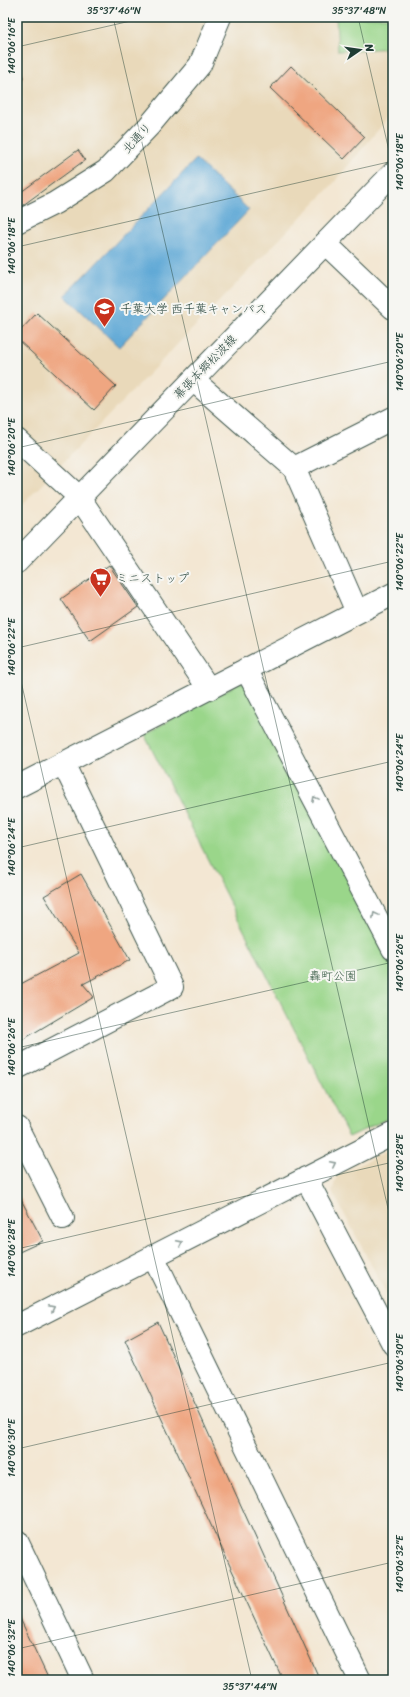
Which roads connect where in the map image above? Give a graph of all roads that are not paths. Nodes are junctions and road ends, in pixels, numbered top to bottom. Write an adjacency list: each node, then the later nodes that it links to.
1 (220, 17): 3 (street, 北通り)
2 (393, 173): 4 (street, 幕張本郷松波線)
3 (17, 222)
4 (325, 243): 5 (street); 6 (street, 幕張本郷松波線)
5 (393, 308)
6 (193, 380): 9 (street); 10 (street, 幕張本郷松波線)
7 (393, 418): 9 (street)
8 (18, 443): 10 (street)
9 (294, 468): 13 (street)
10 (79, 497): 11 (street, 幕張本郷松波線); 15 (street)
11 (17, 562)
12 (393, 594): 13 (street)
13 (357, 612): 14 (street)
14 (246, 669): 15 (street); 18 (street, one-way to 14)
15 (209, 689): 16 (street)
16 (63, 763): 17 (street); 19 (street)
17 (17, 787)
18 (393, 949)
19 (17, 1068)
20 (17, 1127): 23 (street)
21 (393, 1134): 22 (street, one-way to 21)
22 (306, 1178): 24 (street, one-way to 22); 26 (street)
23 (63, 1218)
24 (153, 1256): 25 (street, one-way to 24); 29 (street)
25 (17, 1326)
26 (393, 1344)
27 (17, 1542): 28 (street)
28 (83, 1680)
29 (360, 1680)

